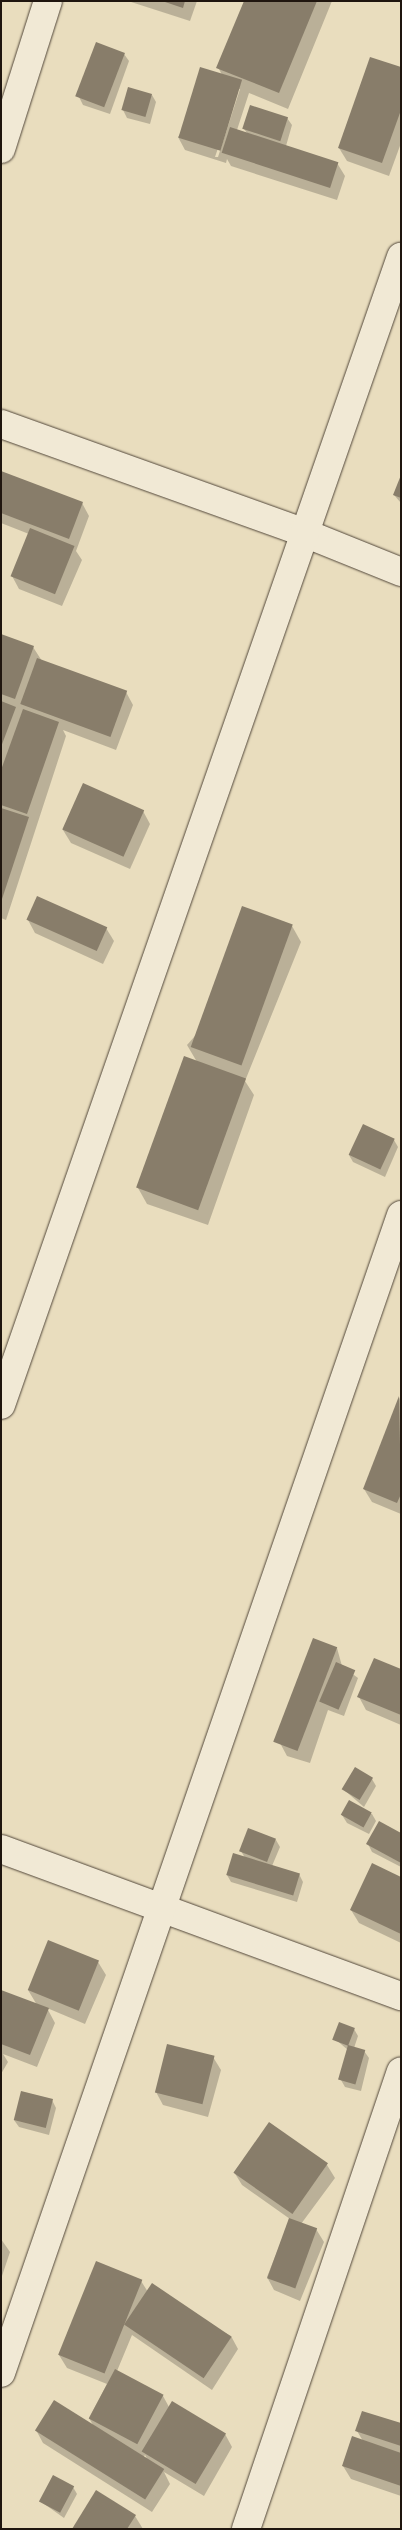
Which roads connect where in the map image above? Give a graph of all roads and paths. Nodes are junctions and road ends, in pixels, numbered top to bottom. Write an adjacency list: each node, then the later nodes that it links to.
1 (48, 1): 2 (street)
2 (1, 149)
3 (401, 257): 5 (street)
4 (1, 424): 5 (street)
5 (302, 532): 6 (street); 8 (street)
6 (401, 572)
7 (401, 1215): 10 (street)
8 (1, 1404)
9 (1, 1849): 10 (street)
10 (159, 1907): 11 (street); 13 (street)
11 (401, 1996)
12 (401, 2072): 14 (street)
13 (1, 2372)
14 (246, 2529)

